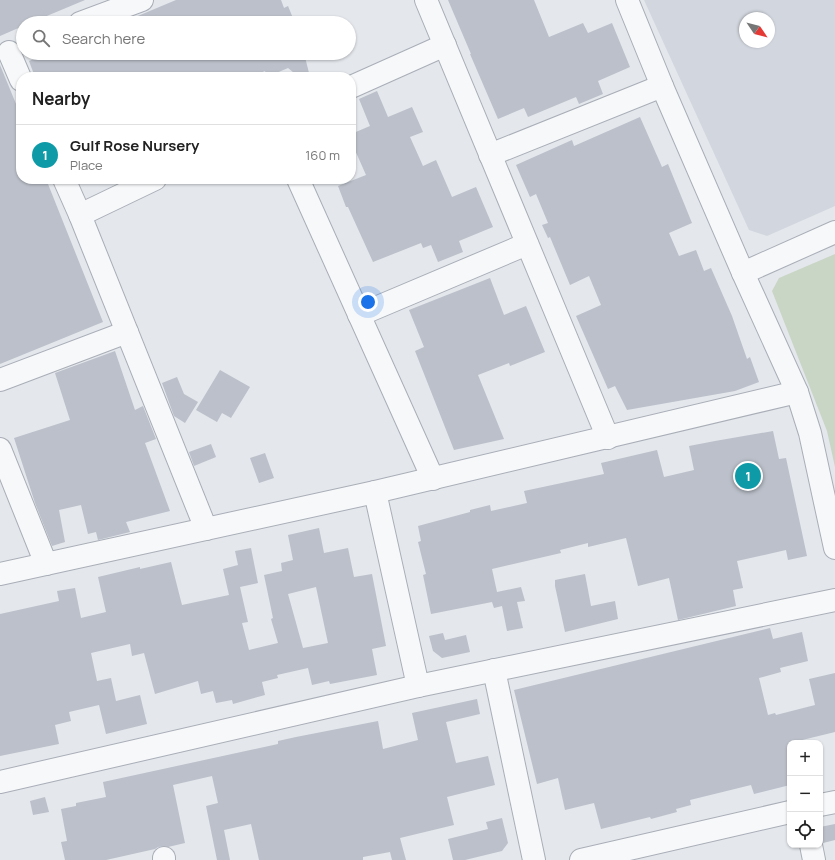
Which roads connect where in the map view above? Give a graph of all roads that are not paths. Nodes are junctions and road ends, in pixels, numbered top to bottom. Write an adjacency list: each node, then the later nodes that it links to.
1 (142, 0): 4 (street)
2 (426, 0): 5 (street)
3 (627, 0): 9 (street)
4 (90, 13)
5 (445, 45): 8 (street); 10 (street)
6 (11, 51): 7 (street)
7 (18, 72)
8 (356, 85)
9 (662, 86): 10 (street); 17 (street)
10 (490, 155): 16 (street)
11 (66, 184): 14 (street)
12 (145, 184): 14 (street)
13 (300, 184): 18 (street)
14 (80, 215): 19 (street)
15 (835, 232): 17 (street)
16 (527, 244): 18 (street); 22 (street)
17 (743, 274): 21 (street)
18 (359, 315): 24 (street)
19 (127, 332): 20 (street); 26 (street)
20 (0, 380)
21 (797, 392): 22 (street); 27 (street)
22 (608, 438): 24 (street)
23 (0, 449): 28 (street)
24 (433, 479): 25 (street)
25 (375, 492): 26 (street); 32 (street)
26 (206, 530): 28 (street)
27 (835, 548)
28 (46, 564): 29 (street)
29 (0, 574)
30 (835, 600): 31 (street)
31 (494, 670): 32 (street); 38 (street)
32 (418, 686): 33 (street)
33 (0, 782)
34 (835, 802): 35 (street)
35 (823, 805)
36 (787, 813): 39 (street)
37 (811, 848): 40 (street)
38 (534, 860)
39 (581, 860)
40 (814, 860)

